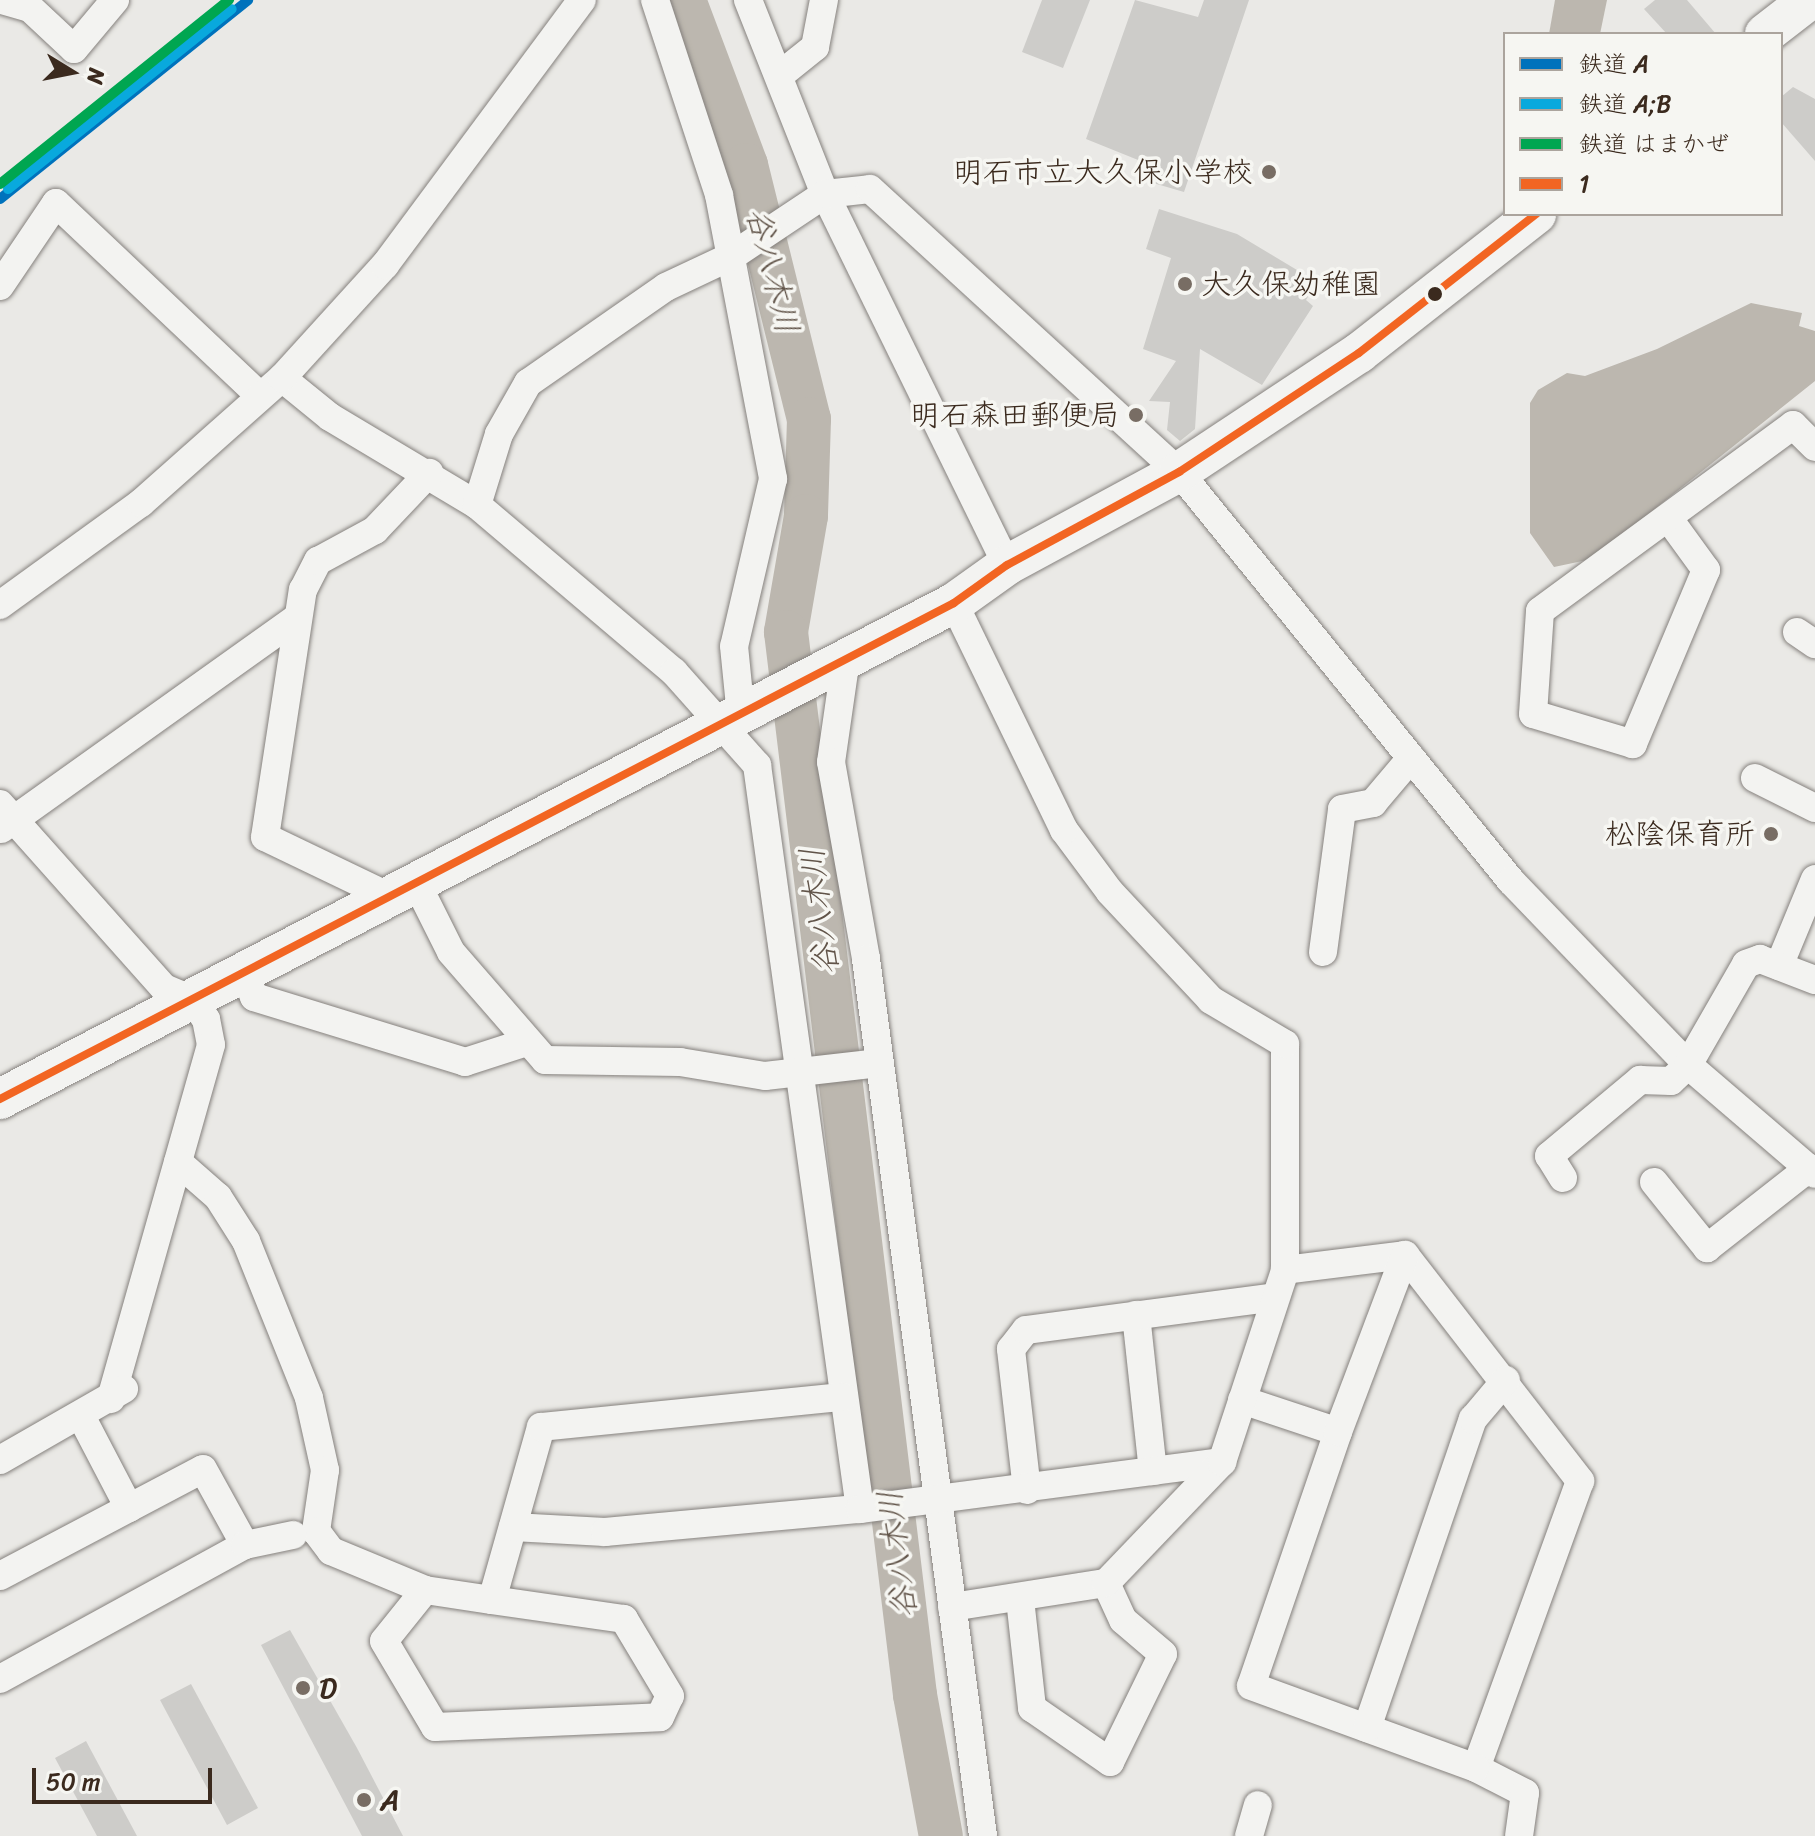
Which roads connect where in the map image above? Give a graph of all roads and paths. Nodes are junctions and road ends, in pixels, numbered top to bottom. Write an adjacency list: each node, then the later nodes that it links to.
1 (2, 0): 2 (street)
2 (115, 0)
3 (582, 0): 14 (street)
4 (655, 0): 12 (street)
5 (748, 0): 9 (street)
6 (824, 0): 9 (street)
7 (1809, 0): 8 (highway)
8 (1768, 32)
9 (780, 75): 10 (street)
10 (825, 194): 12 (street); 17 (street); 21 (street)
11 (1533, 216): 17 (highway)
12 (732, 256): 19 (street); 26 (street)
13 (0, 286): 15 (street)
14 (282, 378): 15 (street); 18 (street)
15 (257, 393): 23 (street)
16 (1815, 447): 20 (street)
17 (1179, 472): 21 (highway); 27 (street)
18 (429, 473): 19 (street); 24 (street)
19 (477, 505): 26 (street)
20 (1669, 519): 20 (street)
21 (1007, 565): 22 (highway)
22 (954, 603): 25 (highway); 48 (street)
23 (0, 605)
24 (294, 620): 30 (street); 32 (street)
25 (845, 665): 26 (highway); 39 (street)
26 (729, 722): 32 (highway); 41 (street)
27 (1411, 758): 33 (street); 40 (street)
28 (1755, 778): 29 (street)
29 (1815, 808)
30 (5, 818): 37 (street)
31 (1815, 879): 34 (street)
32 (402, 889): 35 (highway); 38 (street)
33 (1323, 952)
34 (1779, 966): 36 (street); 40 (street)
35 (244, 973): 37 (highway); 38 (street)
36 (1815, 980)
37 (192, 1000): 42 (highway); 43 (street)
38 (527, 1042): 41 (street)
39 (879, 1063): 41 (street); 60 (street)
40 (1688, 1065): 44 (street); 45 (street)
41 (800, 1075): 52 (street)
42 (0, 1099)
43 (178, 1162): 54 (street); 68 (street)
44 (1812, 1171): 46 (street)
45 (1563, 1178)
46 (1654, 1182)
47 (1405, 1255): 48 (street); 51 (street); 55 (street)
48 (1285, 1270): 49 (street)
49 (1275, 1297): 50 (street); 53 (street)
50 (1136, 1315): 58 (street); 59 (street)
51 (1506, 1380): 73 (street); 74 (street)
52 (844, 1397): 62 (street); 63 (street)
53 (1242, 1400): 55 (street); 57 (street)
54 (81, 1416): 56 (street); 61 (street)
55 (1338, 1432): 73 (street)
56 (0, 1460)
57 (1222, 1462): 58 (street); 67 (street)
58 (1153, 1471): 59 (street)
59 (1027, 1490): 60 (street)
60 (934, 1500): 62 (street); 71 (street)
61 (129, 1508): 65 (street); 66 (street)
62 (860, 1509): 63 (street)
63 (513, 1527): 70 (street)
64 (293, 1535): 65 (street)
65 (245, 1545): 72 (street)
66 (0, 1576)
67 (1106, 1583): 69 (street); 69 (street)
68 (425, 1590): 70 (street); 70 (street)
69 (1020, 1599): 71 (street)
70 (492, 1600)
71 (952, 1607): 76 (street)
72 (0, 1679)
73 (1367, 1728): 74 (street)
74 (1476, 1768): 78 (street)
75 (1258, 1805): 77 (street)
76 (983, 1836)
77 (1249, 1836)
78 (1519, 1836)

